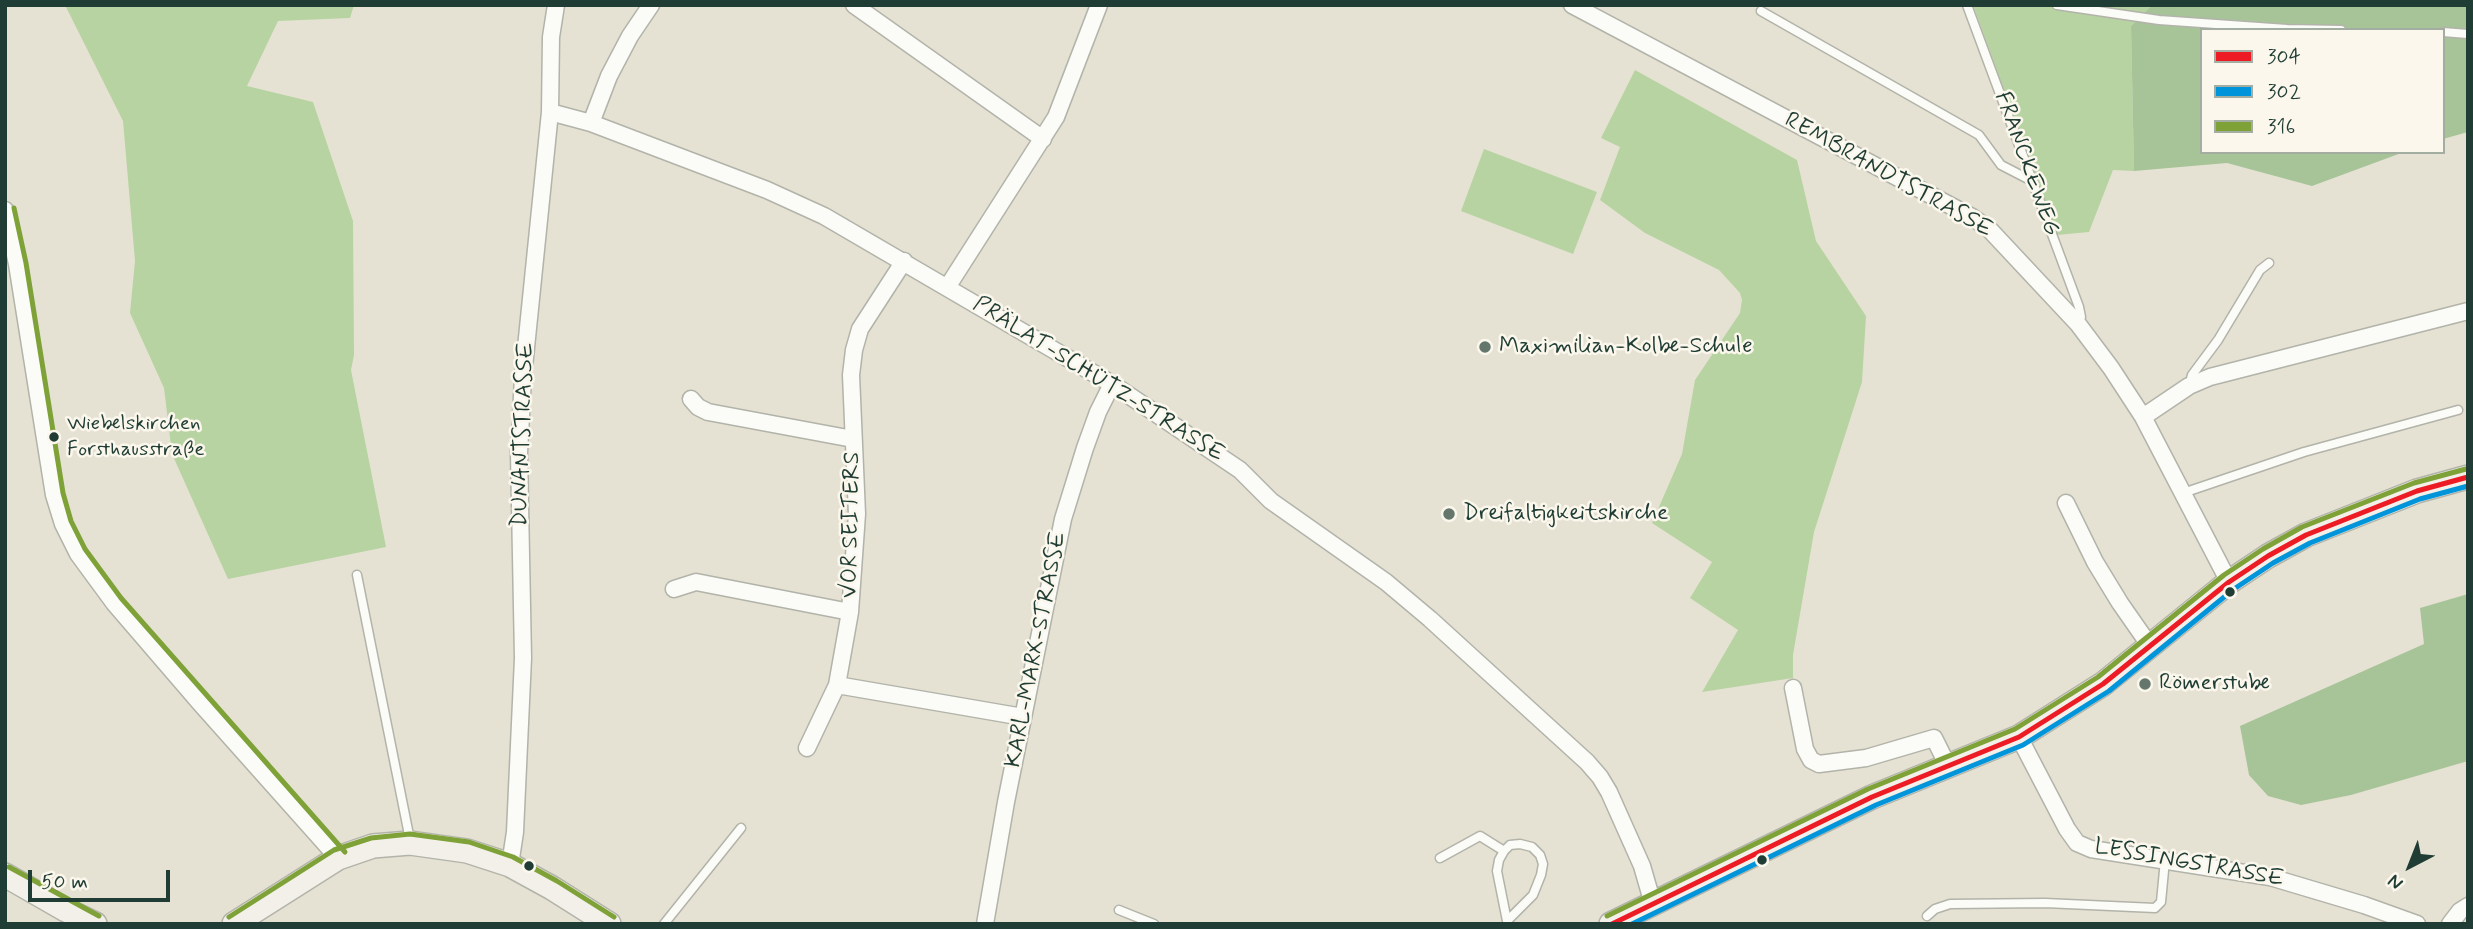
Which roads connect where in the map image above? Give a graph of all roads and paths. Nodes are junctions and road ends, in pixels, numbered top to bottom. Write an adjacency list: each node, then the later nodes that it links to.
1 (555, 5): 12 (street, DUNANTSTRASSE)
2 (651, 5): 13 (street)
3 (854, 5): 14 (street)
4 (1099, 5): 14 (street)
5 (1572, 5): 21 (street, REMBRANDTSTRASSE)
6 (1967, 5): 15 (lane, FRANCKEWEG)
7 (2057, 5): 9 (lane)
8 (1761, 11): 15 (lane)
9 (2273, 28)
10 (2445, 32): 11 (lane)
11 (2468, 34)
12 (550, 112): 13 (street, PRÄLAT-SCHÜTZ-STRASSE); 48 (street, DUNANTSTRASSE)
13 (591, 123): 17 (street, PRÄLAT-SCHÜTZ-STRASSE)
14 (1044, 139): 19 (street)
15 (2032, 181): 21 (lane, FRANCKEWEG)
16 (5, 210): 45 (street)
17 (904, 261): 19 (street, PRÄLAT-SCHÜTZ-STRASSE); 27 (street, VOR SEITERS)
18 (2269, 263): 23 (lane)
19 (948, 286): 22 (street, PRÄLAT-SCHÜTZ-STRASSE)
20 (2468, 311): 23 (street)
21 (2078, 324): 26 (street, REMBRANDTSTRASSE)
22 (1112, 384): 38 (street, KARL-MARX-STRASSE); 50 (street, PRÄLAT-SCHÜTZ-STRASSE)
23 (2189, 386): 26 (street)
24 (691, 399): 27 (street, VOR SEITERS)
25 (2458, 410): 29 (lane)
26 (2143, 417): 29 (street, REMBRANDTSTRASSE)
27 (853, 439): 34 (street, VOR SEITERS)
28 (2468, 477): 32 (main road)
29 (2183, 493): 32 (street, REMBRANDTSTRASSE)
30 (2066, 503): 35 (street)
31 (357, 575): 43 (lane)
32 (2228, 582): 35 (main road)
33 (674, 589): 34 (street, VOR SEITERS)
34 (850, 612): 36 (street, VOR SEITERS)
35 (2150, 646): 39 (main road)
36 (838, 685): 38 (street); 40 (street, VOR SEITERS)
37 (1794, 688): 41 (street)
38 (1023, 717): 59 (street, KARL-MARX-STRASSE)
39 (2019, 737): 41 (main road); 47 (street, LESSINGSTRASSE)
40 (807, 748)
41 (1948, 766): 50 (main road)
42 (741, 828): 58 (lane)
43 (410, 843): 45 (main road); 48 (main road)
44 (1504, 851): 46 (lane); 54 (lane); 54 (lane)
45 (338, 858): 56 (main road)
46 (1440, 858)
47 (2165, 860): 53 (lane); 62 (street, LESSINGSTRASSE)
48 (510, 865): 57 (main road)
49 (5, 876): 55 (main road)
50 (1653, 904): 61 (main road)
51 (2468, 906): 63 (street)
52 (1119, 910): 60 (lane)
53 (1927, 916)
54 (1507, 922)
55 (95, 924)
56 (234, 924)
57 (609, 924)
58 (664, 924)
59 (985, 924)
60 (1154, 924)
61 (1611, 924)
62 (2417, 924)
63 (2450, 924)

